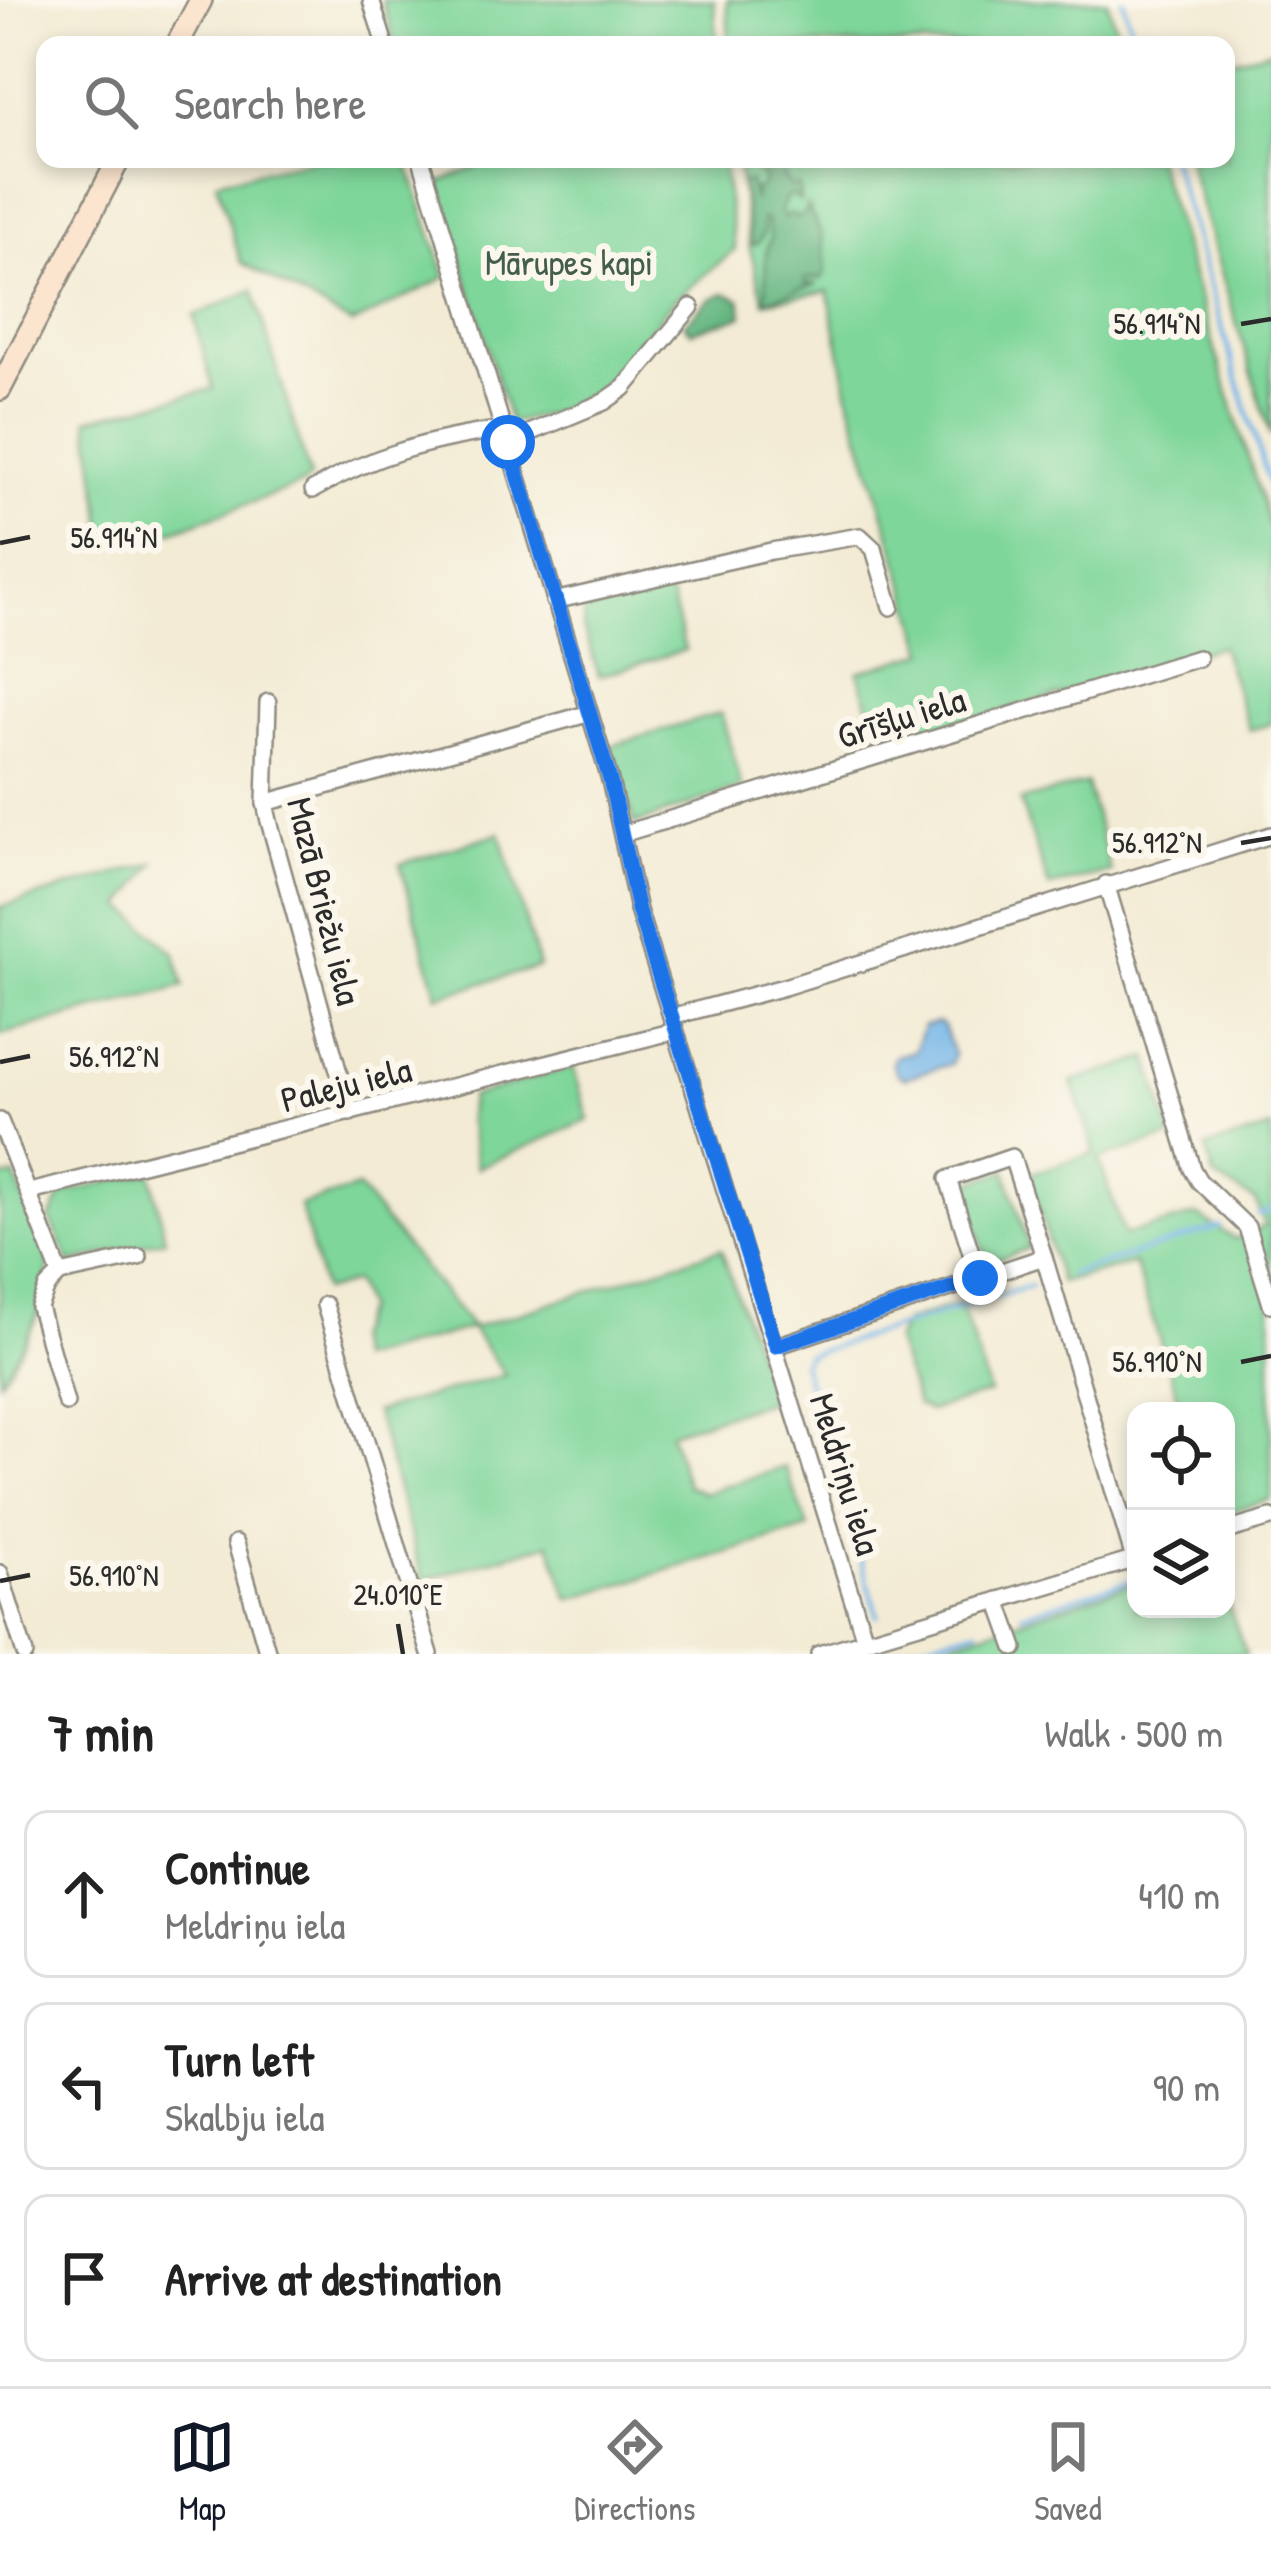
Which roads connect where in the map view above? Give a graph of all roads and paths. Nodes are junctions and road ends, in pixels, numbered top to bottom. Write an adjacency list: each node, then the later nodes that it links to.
1 (201, 0): 3 (main road)
2 (371, 0): 4 (street)
3 (182, 36)
4 (382, 36)
5 (113, 168): 8 (main road)
6 (424, 168): 9 (street, Meldriņu iela)
7 (691, 308): 9 (street)
8 (0, 389)
9 (506, 435): 10 (street); 11 (street, Meldriņu iela)
10 (313, 490)
11 (554, 601): 12 (street); 15 (street, Meldriņu iela)
12 (891, 607)
13 (1198, 658): 17 (street, Grīšļu iela)
14 (268, 702): 16 (street, Mazā Briežu iela)
15 (587, 714): 16 (street); 17 (street, Meldriņu iela)
16 (265, 803): 21 (street, Mazā Briežu iela)
17 (622, 834): 20 (street, Meldriņu iela)
18 (1271, 835): 19 (street, Paleju iela)
19 (1106, 884): 20 (street, Paleju iela); 29 (street)
20 (673, 1024): 21 (street, Paleju iela); 30 (street, Meldriņu iela)
21 (350, 1113): 23 (street, Paleju iela)
22 (0, 1121): 23 (street)
23 (30, 1192): 26 (street)
24 (139, 1257): 26 (street)
25 (1044, 1257): 27 (street); 27 (street); 34 (street)
26 (60, 1274): 31 (street)
27 (980, 1278): 30 (street)
28 (325, 1304): 43 (street)
29 (1271, 1304)
30 (776, 1346): 39 (street, Meldriņu iela)
31 (66, 1403)
32 (1271, 1518): 33 (street)
33 (1235, 1529)
34 (1127, 1532)
35 (236, 1543): 42 (street)
36 (1127, 1561): 38 (street)
37 (0, 1573): 41 (street)
38 (998, 1600): 39 (street); 40 (street)
39 (865, 1640): 44 (street)
40 (1015, 1648)
41 (25, 1654)
42 (268, 1654)
43 (430, 1654)
44 (819, 1654)

